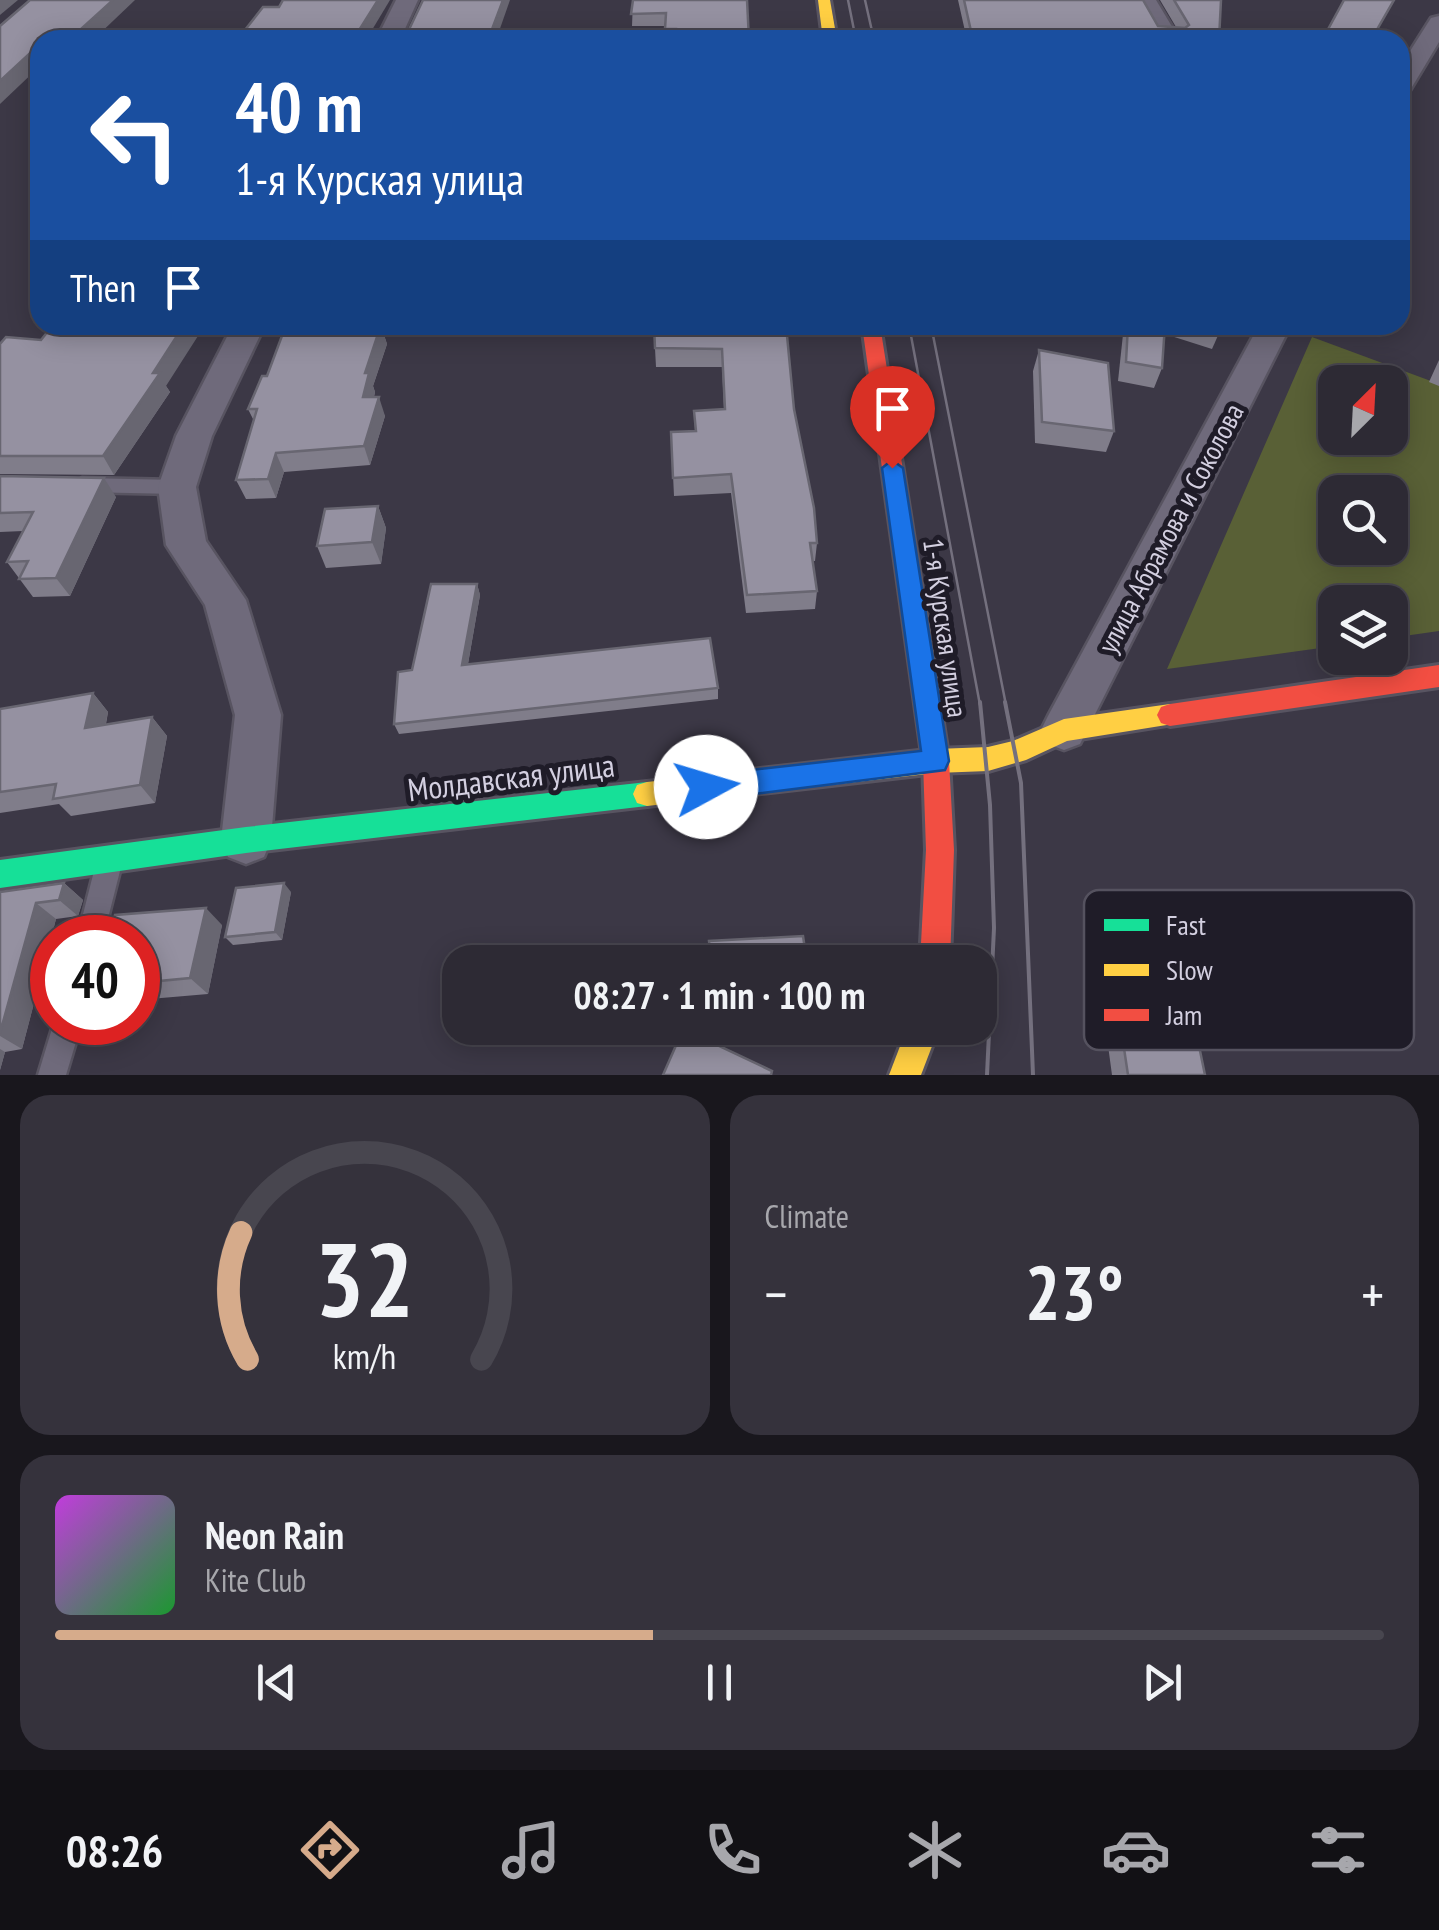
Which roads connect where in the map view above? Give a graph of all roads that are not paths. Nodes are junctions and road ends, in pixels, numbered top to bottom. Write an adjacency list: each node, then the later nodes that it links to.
1 (408, 0): 5 (street)
2 (824, 0): 6 (street)
3 (1145, 0): 7 (street)
4 (1439, 23): 8 (street)
5 (393, 30)
6 (828, 30)
7 (1162, 30)
8 (1410, 71)
9 (243, 335): 13 (street)
10 (873, 335): 16 (street, 1-я Курская улица)
11 (1271, 335): 15 (street, улица Абрамова и Соколова)
12 (59, 485): 13 (lane)
13 (177, 487): 17 (street)
14 (1439, 676): 15 (street, Молдавская улица)
15 (1064, 730): 16 (street, Молдавская улица)
16 (936, 761): 17 (street, Молдавская улица); 21 (street)
17 (246, 840): 18 (street, Молдавская улица)
18 (110, 859): 19 (street, Молдавская улица); 20 (lane)
19 (0, 874)
20 (96, 915)
21 (936, 945)
22 (61, 1045): 24 (lane)
23 (916, 1045): 25 (street)
24 (52, 1075)
25 (905, 1075)

